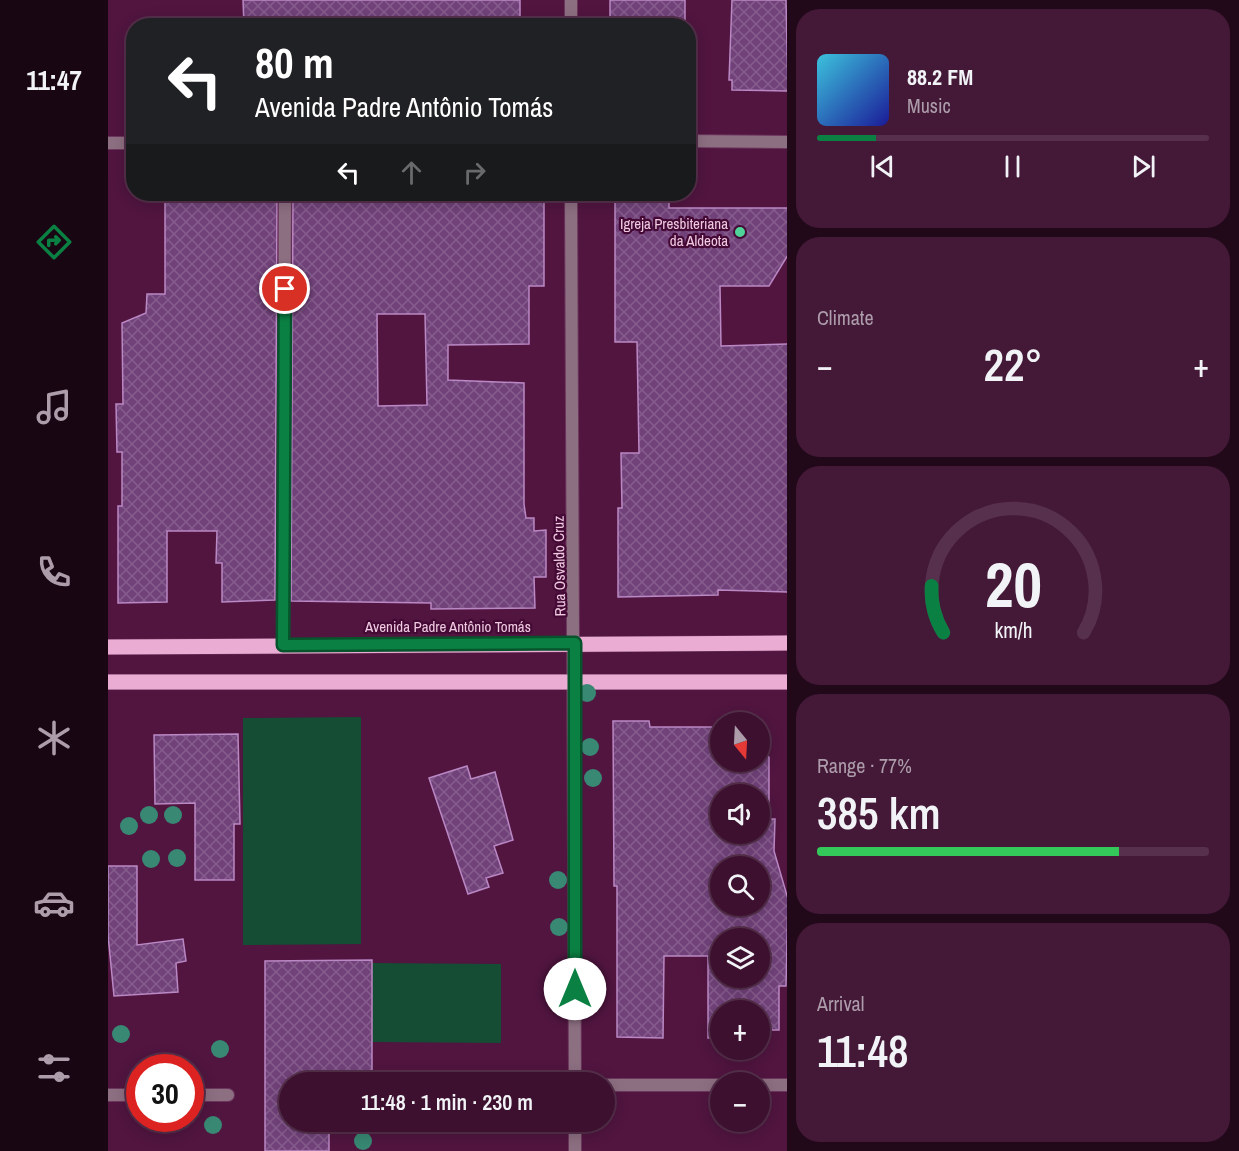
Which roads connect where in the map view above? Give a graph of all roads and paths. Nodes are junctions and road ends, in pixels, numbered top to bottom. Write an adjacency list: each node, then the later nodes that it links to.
1 (571, 0): 2 (street)
2 (571, 18)
3 (696, 141): 4 (street)
4 (787, 142)
5 (108, 143): 6 (street)
6 (126, 143)
7 (285, 201): 11 (street)
8 (571, 201): 9 (street, Rua Osvaldo Cruz)
9 (575, 643): 10 (main road, Avenida Padre Antônio Tomás); 11 (main road, Avenida Padre Antônio Tomás); 14 (street, Rua Osvaldo Cruz)
10 (787, 643)
11 (283, 645): 12 (main road, Avenida Padre Antônio Tomás)
12 (108, 647)
13 (108, 682): 14 (main road)
14 (575, 682): 15 (main road); 16 (street, Rua Osvaldo Cruz)
15 (787, 682)
16 (575, 1072)
17 (615, 1085): 18 (street)
18 (710, 1085)
19 (770, 1085): 20 (street)
20 (787, 1085)
21 (108, 1095): 22 (street)
22 (126, 1095)
23 (204, 1095): 24 (street)
24 (228, 1095)
25 (575, 1132): 26 (street)
26 (575, 1151)

